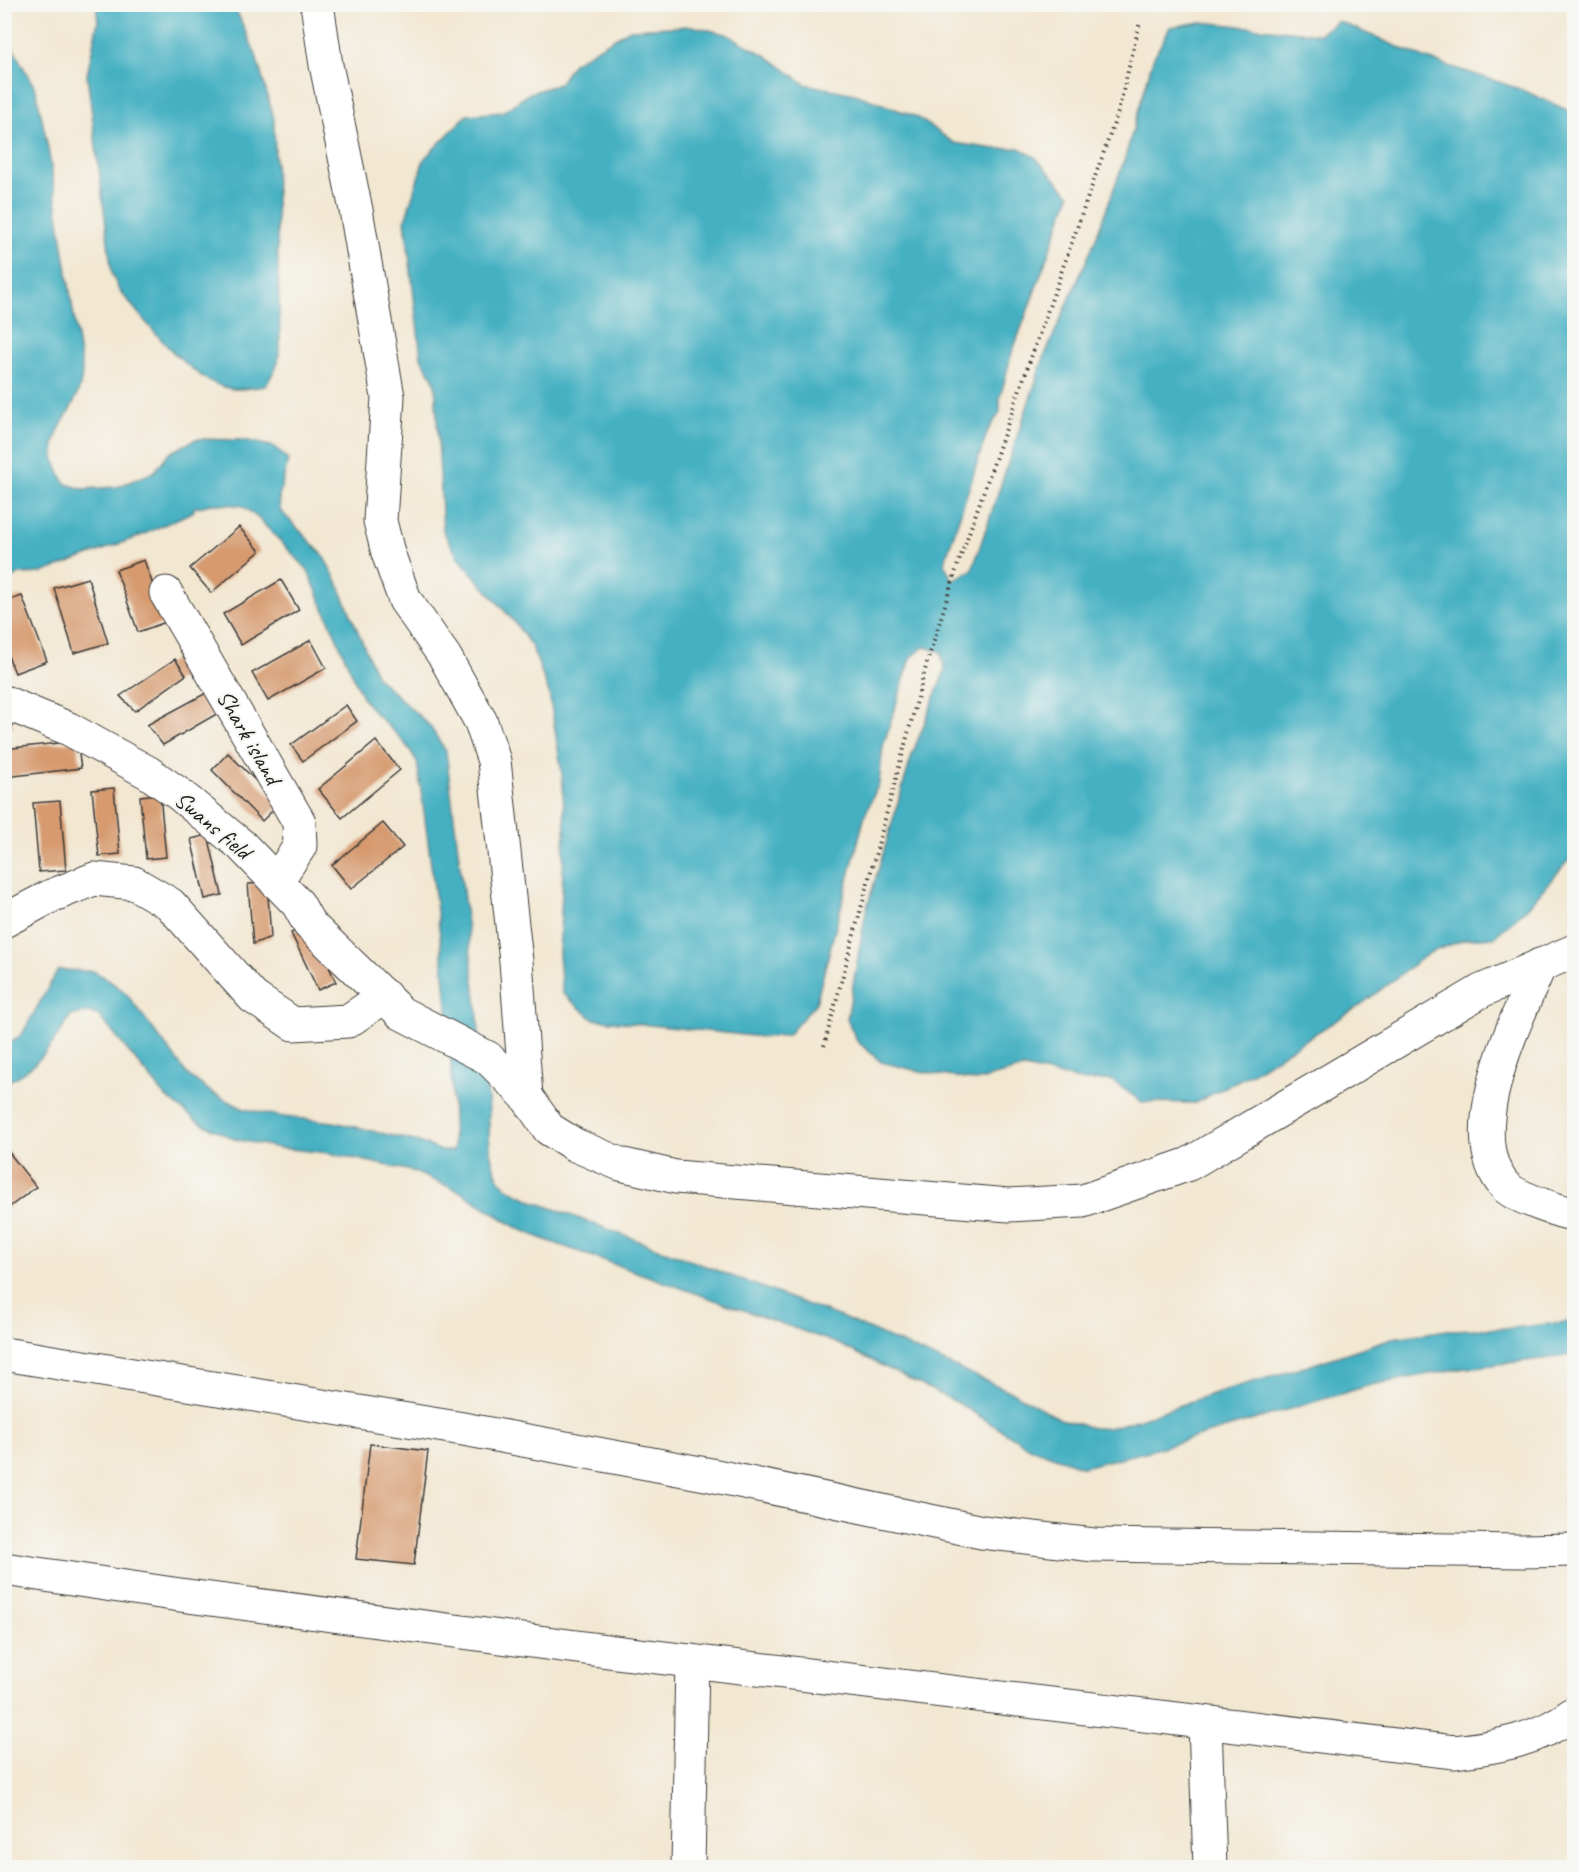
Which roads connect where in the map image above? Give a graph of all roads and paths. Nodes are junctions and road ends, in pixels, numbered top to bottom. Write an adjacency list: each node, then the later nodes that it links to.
1 (317, 4): 11 (street)
2 (1140, 22): 10 (path)
3 (166, 593): 5 (street, Shark island)
4 (4, 702): 5 (street, Swans field)
5 (276, 882): 9 (street, Swans field)
6 (4, 921): 9 (street)
7 (1575, 951): 8 (street, Swans field)
8 (1540, 965): 11 (street, Swans field); 12 (street)
9 (385, 996): 11 (street, Swans field)
10 (824, 1046)
11 (526, 1096)
12 (1575, 1214)
13 (4, 1354): 14 (street)
14 (1575, 1550)
15 (4, 1569): 16 (street)
16 (692, 1661): 18 (street); 19 (street)
17 (1575, 1713): 18 (street)
18 (1205, 1723): 20 (street)
19 (688, 1868)
20 (1210, 1868)

